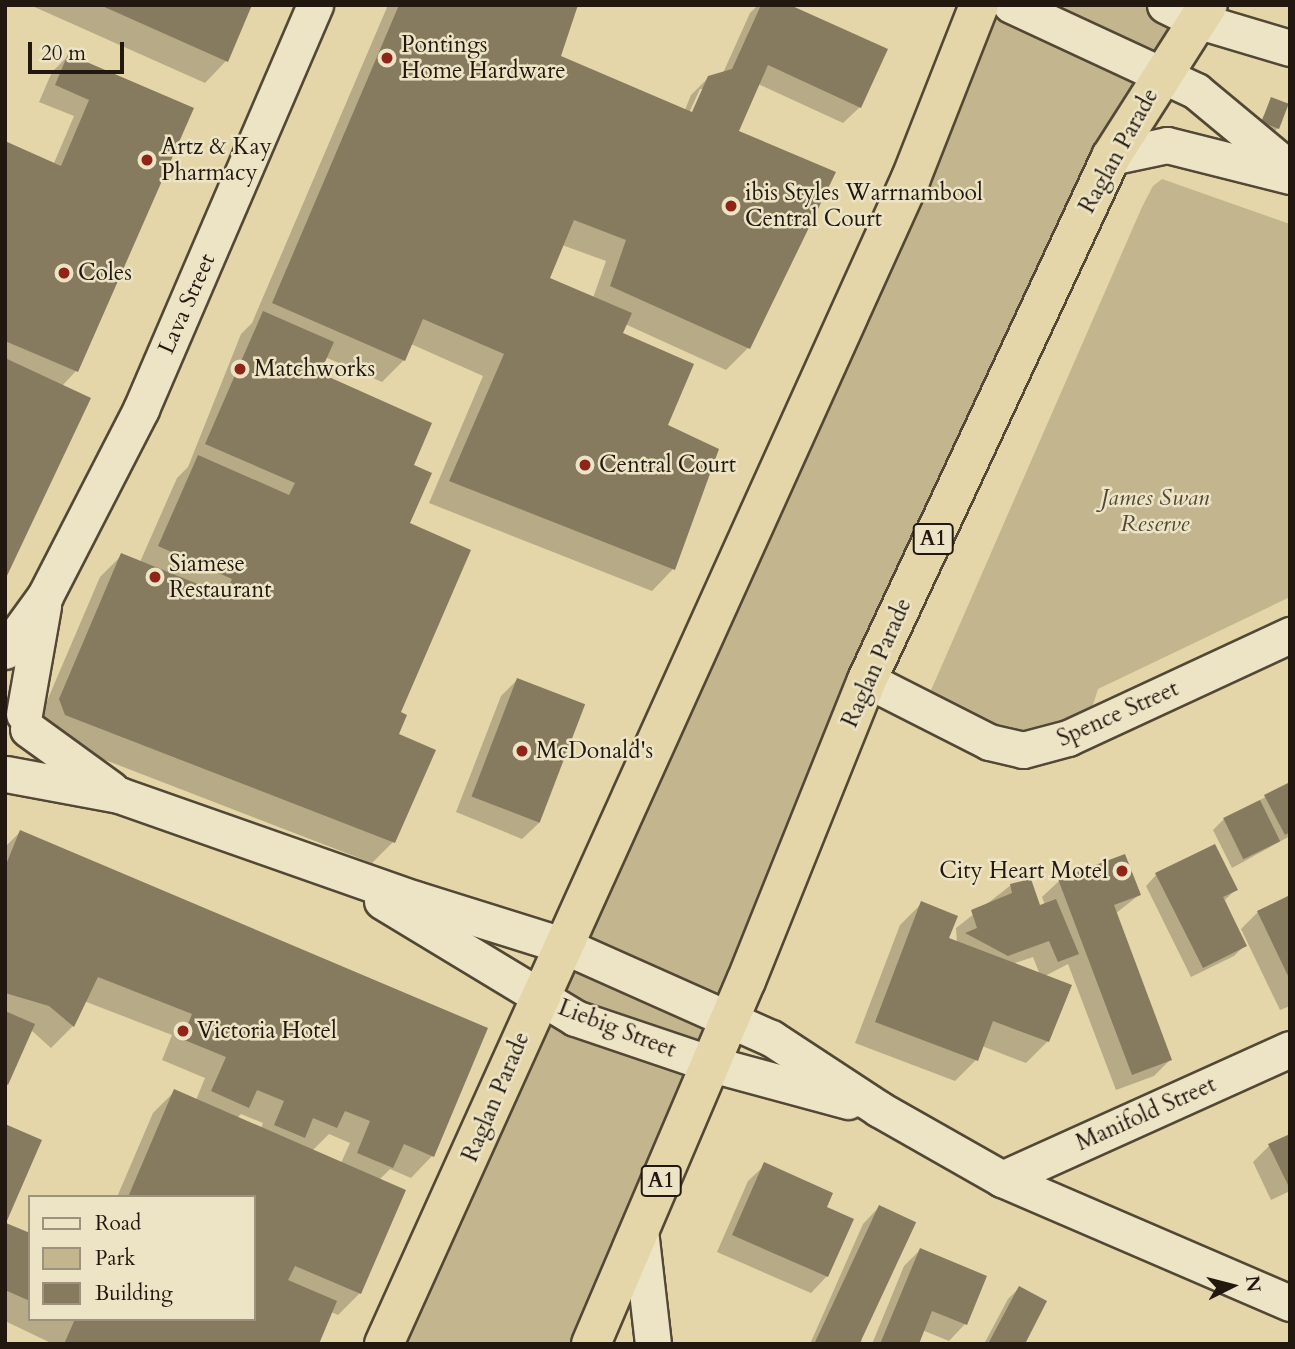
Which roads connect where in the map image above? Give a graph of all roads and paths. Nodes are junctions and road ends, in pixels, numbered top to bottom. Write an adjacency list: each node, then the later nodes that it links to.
1 (314, 5): 10 (street, Lava Street)
2 (979, 5): 18 (highway, Raglan Parade)
3 (1011, 5): 6 (street)
4 (1190, 10): 5 (street); 6 (highway, Raglan Parade / A1)
5 (1290, 48)
6 (1163, 72): 7 (highway, Raglan Parade / A1); 8 (street)
7 (1111, 157): 9 (street); 13 (highway, Raglan Parade / A1)
8 (1290, 169)
9 (1290, 176)
10 (45, 596): 12 (street, Lava Street); 14 (street, Lava Street)
11 (1290, 635): 13 (street, Spence Street)
12 (5, 651)
13 (867, 680): 20 (highway, Raglan Parade / A1)
14 (19, 712): 15 (street, Lava Street); 16 (street, Liebig Street)
15 (6, 775): 16 (street, Liebig Street)
16 (120, 795): 17 (street, Liebig Street)
17 (342, 874): 18 (street, Liebig Street); 19 (street, Liebig Street)
18 (562, 945): 19 (highway, Raglan Parade); 20 (street, Liebig Street)
19 (540, 998): 22 (street, Liebig Street); 27 (highway, Raglan Parade)
20 (729, 1018): 22 (highway, Raglan Parade / A1); 23 (street, Liebig Street)
21 (1290, 1049): 24 (street, Manifold Street)
22 (711, 1064): 23 (street, Liebig Street); 25 (highway, Raglan Parade / A1)
23 (879, 1109): 24 (street, Liebig Street)
24 (1002, 1179): 26 (street, Liebig Street)
25 (640, 1230): 28 (highway, Raglan Parade / A1); 29 (street)
26 (1290, 1303)
27 (384, 1344)
28 (591, 1344)
29 (653, 1344)

